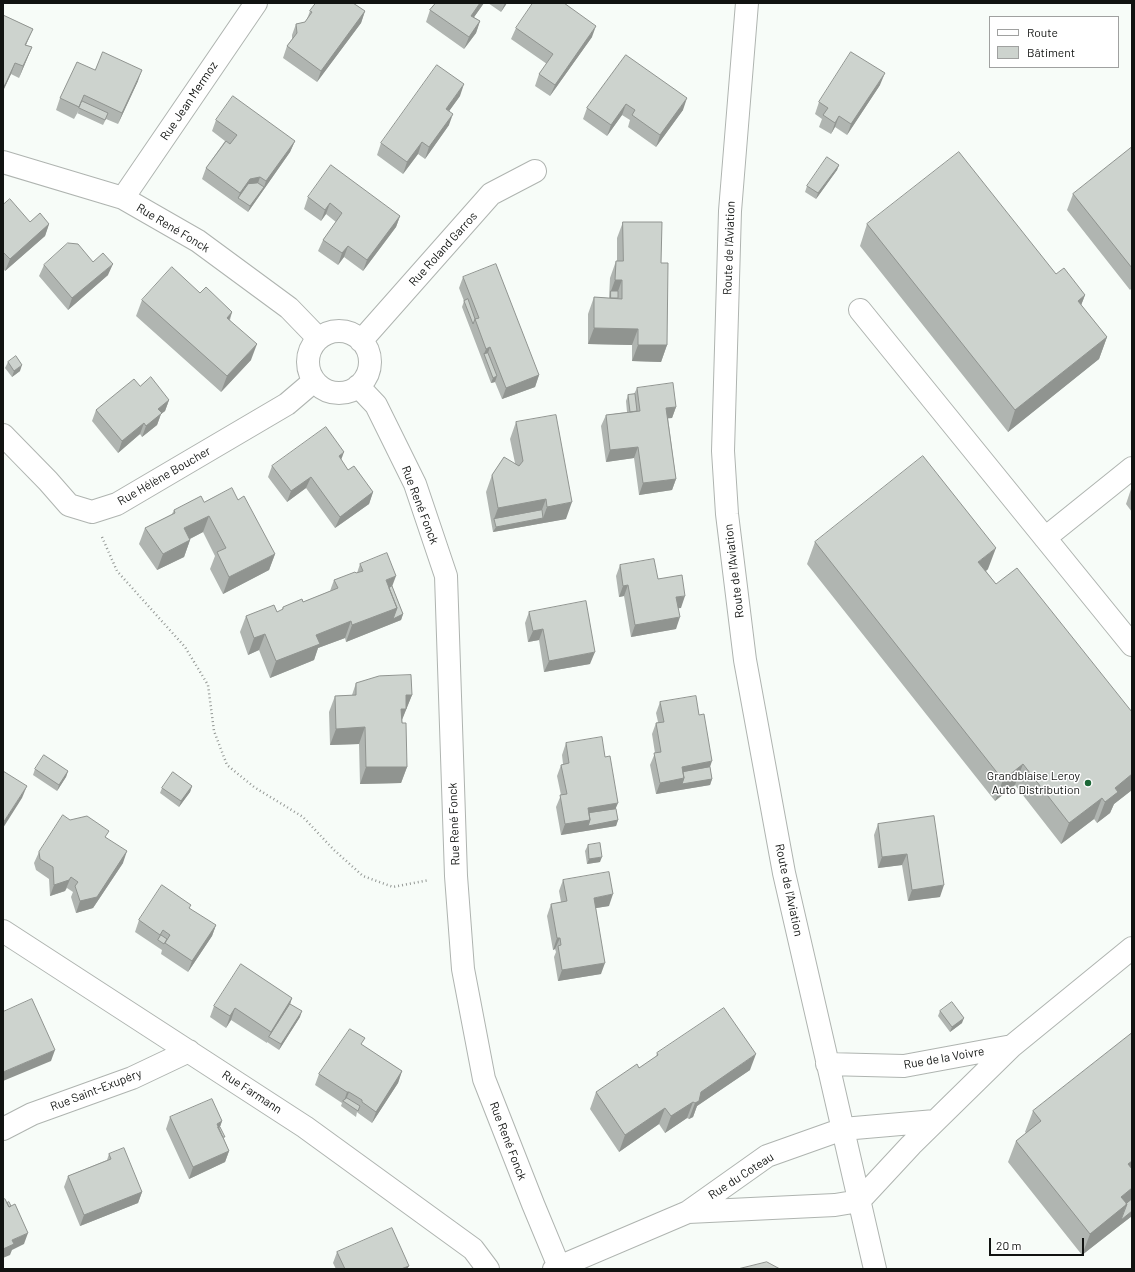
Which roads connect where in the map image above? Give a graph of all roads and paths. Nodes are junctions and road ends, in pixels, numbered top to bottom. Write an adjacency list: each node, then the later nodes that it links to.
1 (256, 3): 5 (street, Rue Jean Mermoz)
2 (747, 3): 21 (street, Route de l'Aviation)
3 (3, 162): 5 (street, Rue René Fonck)
4 (535, 170): 8 (street, Rue Roland Garros)
5 (123, 198): 7 (street, Rue René Fonck)
6 (860, 310): 14 (street)
7 (318, 338): 8 (street); 9 (street)
8 (361, 340): 10 (street)
9 (314, 381): 10 (street); 13 (street, Rue Hélène Boucher)
10 (358, 386): 16 (street, Rue René Fonck)
11 (3, 435): 13 (street)
12 (1132, 468): 14 (street)
13 (92, 512): 16 (path)
14 (1045, 538): 15 (street)
15 (1132, 645)
16 (456, 876): 27 (street, Rue René Fonck)
17 (3, 931): 20 (street, Rue Farmann)
18 (1132, 948): 19 (street, Rue de la Voivre)
19 (1012, 1046): 21 (street, Rue de la Voivre); 22 (street, Rue de la Voivre)
20 (188, 1051): 23 (street, Rue Saint-Exupéry); 28 (street, Rue Farmann)
21 (827, 1064): 24 (street, Route de l'Aviation)
22 (935, 1121): 24 (street); 25 (street, Rue de la Voivre)
23 (3, 1129)
24 (843, 1129): 25 (street, Route de l'Aviation); 26 (street, Rue du Coteau)
25 (859, 1201): 26 (street, Rue du Coteau); 29 (street, Route de l'Aviation)
26 (688, 1212): 27 (street, Rue du Coteau)
27 (558, 1268)
28 (488, 1269)
29 (875, 1269)

